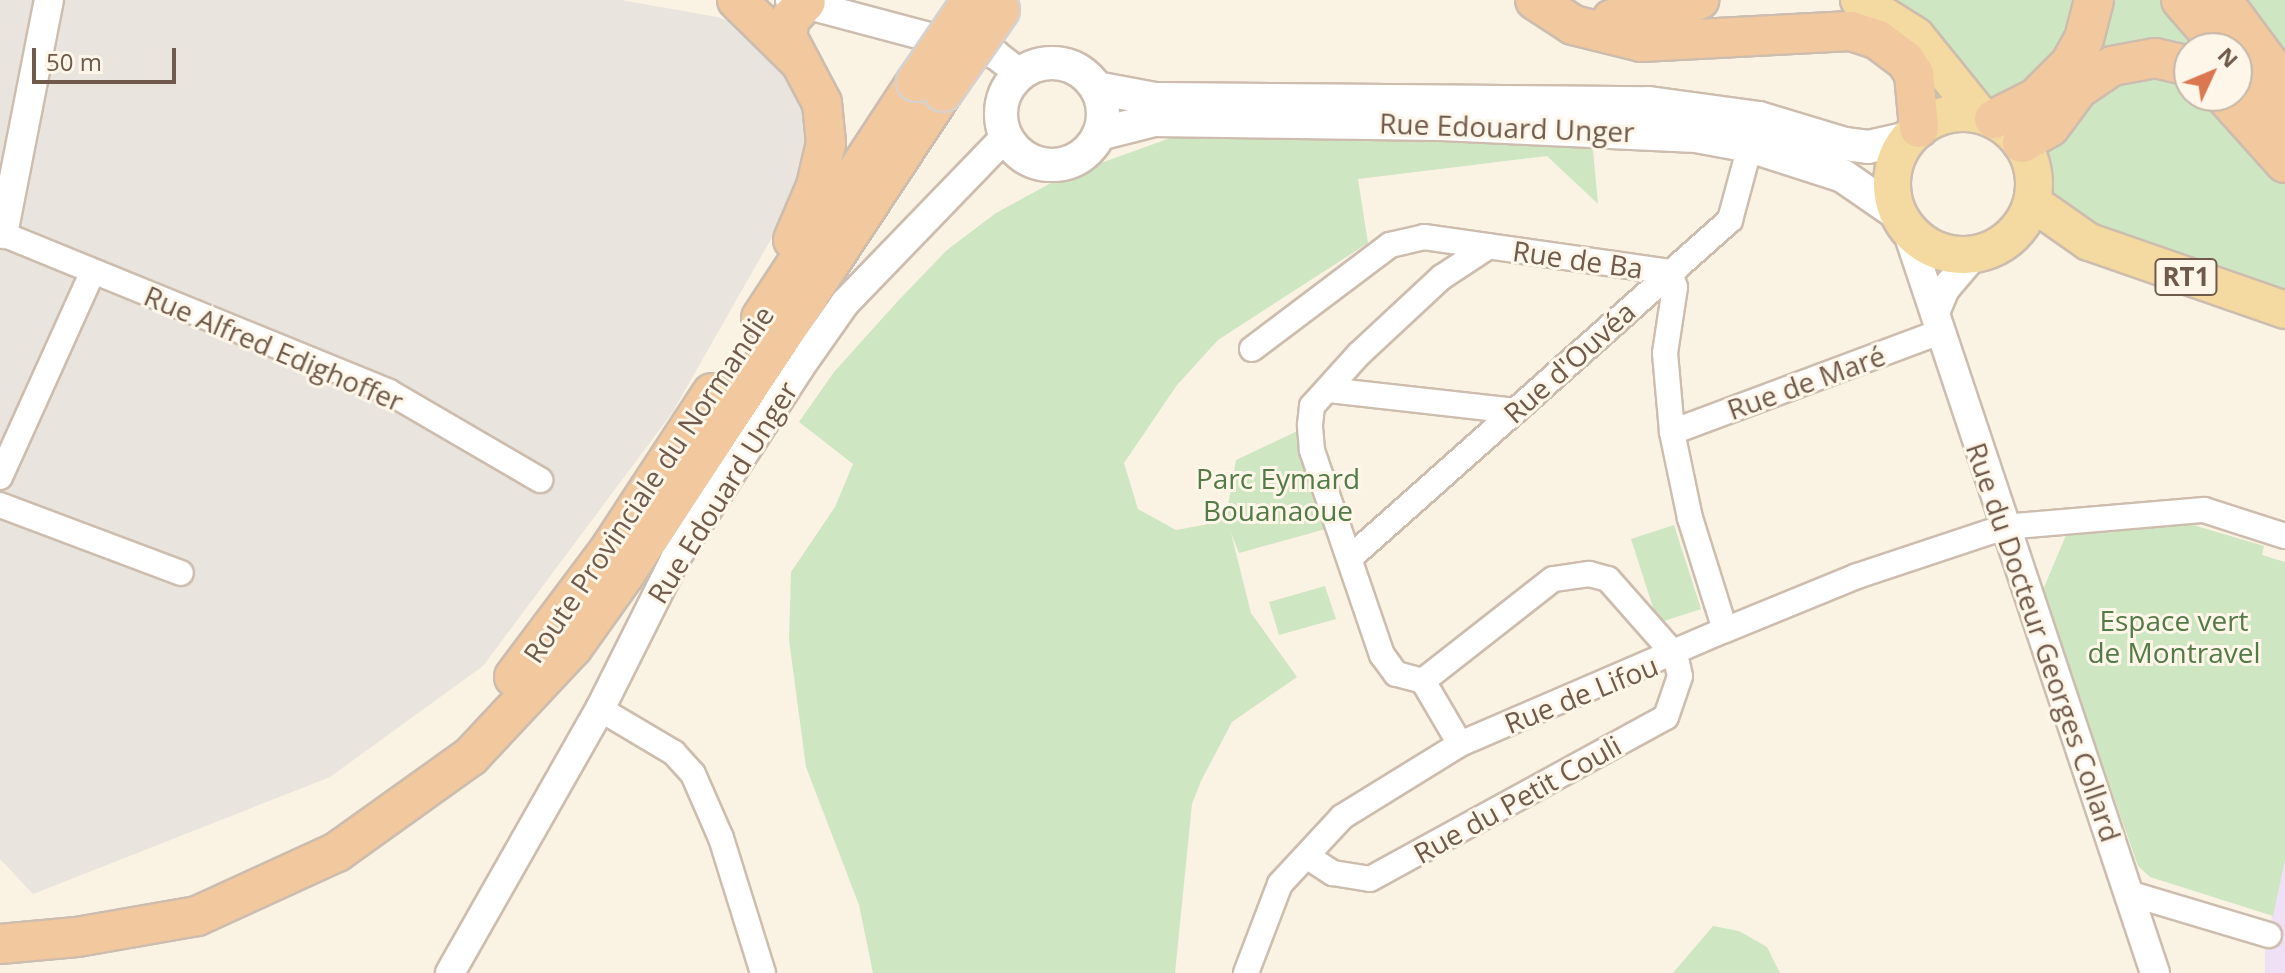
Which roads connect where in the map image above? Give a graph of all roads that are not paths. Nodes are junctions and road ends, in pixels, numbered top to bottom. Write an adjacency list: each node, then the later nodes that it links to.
1 (49, 0): 31 (street)
2 (737, 0): 16 (highway)
3 (1535, 0): 24 (highway)
4 (1566, 0): 7 (highway)
5 (1617, 0): 6 (highway)
6 (1648, 0)
7 (1699, 0)
8 (1859, 0): 23 (main road)
9 (2094, 0): 23 (highway)
10 (2181, 0): 14 (highway)
11 (2195, 0): 14 (highway)
12 (798, 1): 16 (highway); 17 (street)
13 (994, 3): 19 (highway, Route Provinciale du Normandie, bridge)
14 (2230, 29): 21 (highway)
15 (2173, 62): 23 (highway)
16 (802, 63): 40 (highway)
17 (1020, 74): 20 (main road); 26 (main road)
18 (2253, 77): 21 (highway)
19 (929, 87): 40 (highway, Route Provinciale du Normandie); 61 (highway, Route Provinciale du Normandie)
20 (1096, 88): 24 (main road, Rue Edouard Unger); 25 (main road)
21 (2278, 100)
22 (2239, 112): 28 (highway)
23 (1998, 126): 24 (main road); 29 (main road)
24 (1913, 133): 30 (main road)
25 (1099, 134): 26 (main road); 27 (main road, Rue Edouard Unger)
26 (1006, 136): 55 (street, Rue Edouard Unger)
27 (1750, 146): 30 (main road, Rue Edouard Unger); 36 (street, Rue d'Ouvéa)
28 (2285, 163)
29 (2033, 203): 32 (main road); 33 (main road, RT1)
30 (1902, 220): 35 (main road); 39 (street, Rue du Docteur Georges Collard)
31 (1, 233): 37 (street, Rue Alfred Edighoffer)
32 (2010, 239): 33 (main road, RT1); 35 (main road)
33 (2089, 242): 38 (main road, RT1)
34 (1489, 246): 36 (street, Rue de Ba); 41 (street, Rue de Ba); 42 (street)
35 (1974, 255): 39 (street)
36 (1670, 272): 43 (street, Rue d'Ouvéa); 44 (street, Rue de Ba)
37 (92, 273): 45 (street); 46 (street, Rue Alfred Edighoffer)
38 (2285, 310)
39 (1938, 321): 44 (street, Rue de Maré); 48 (street, Rue du Docteur Georges Collard)
40 (751, 333): 59 (highway, Route Provinciale du Normandie)
41 (1252, 349)
42 (1328, 390): 43 (street); 50 (street)
43 (1515, 411): 50 (street, Rue d'Ouvéa)
44 (1672, 432): 52 (street, Rue de Ba)
45 (0, 477)
46 (540, 480)
47 (0, 505): 51 (street)
48 (2004, 527): 49 (street, Rue de Lifou); 52 (street, Rue de Lifou); 58 (street, Rue du Docteur Georges Collard)
49 (2285, 536)
50 (1351, 557): 54 (street)
51 (181, 573)
52 (1725, 630): 53 (street, Rue de Lifou)
53 (1675, 655): 54 (street); 56 (street, Rue de Lifou); 57 (street, Rue du Petit Couli)
54 (1423, 681): 56 (street)
55 (600, 709): 62 (street, Rue Edouard Unger); 63 (street)
56 (1460, 744): 57 (street, Rue de Lifou)
57 (1308, 857): 64 (street, Rue de Lifou)
58 (2128, 893): 60 (street); 65 (street, Rue du Docteur Georges Collard)
59 (0, 923)
60 (2269, 935)
61 (0, 944)
62 (450, 973)
63 (763, 973)
64 (1246, 973)
65 (2155, 973)

